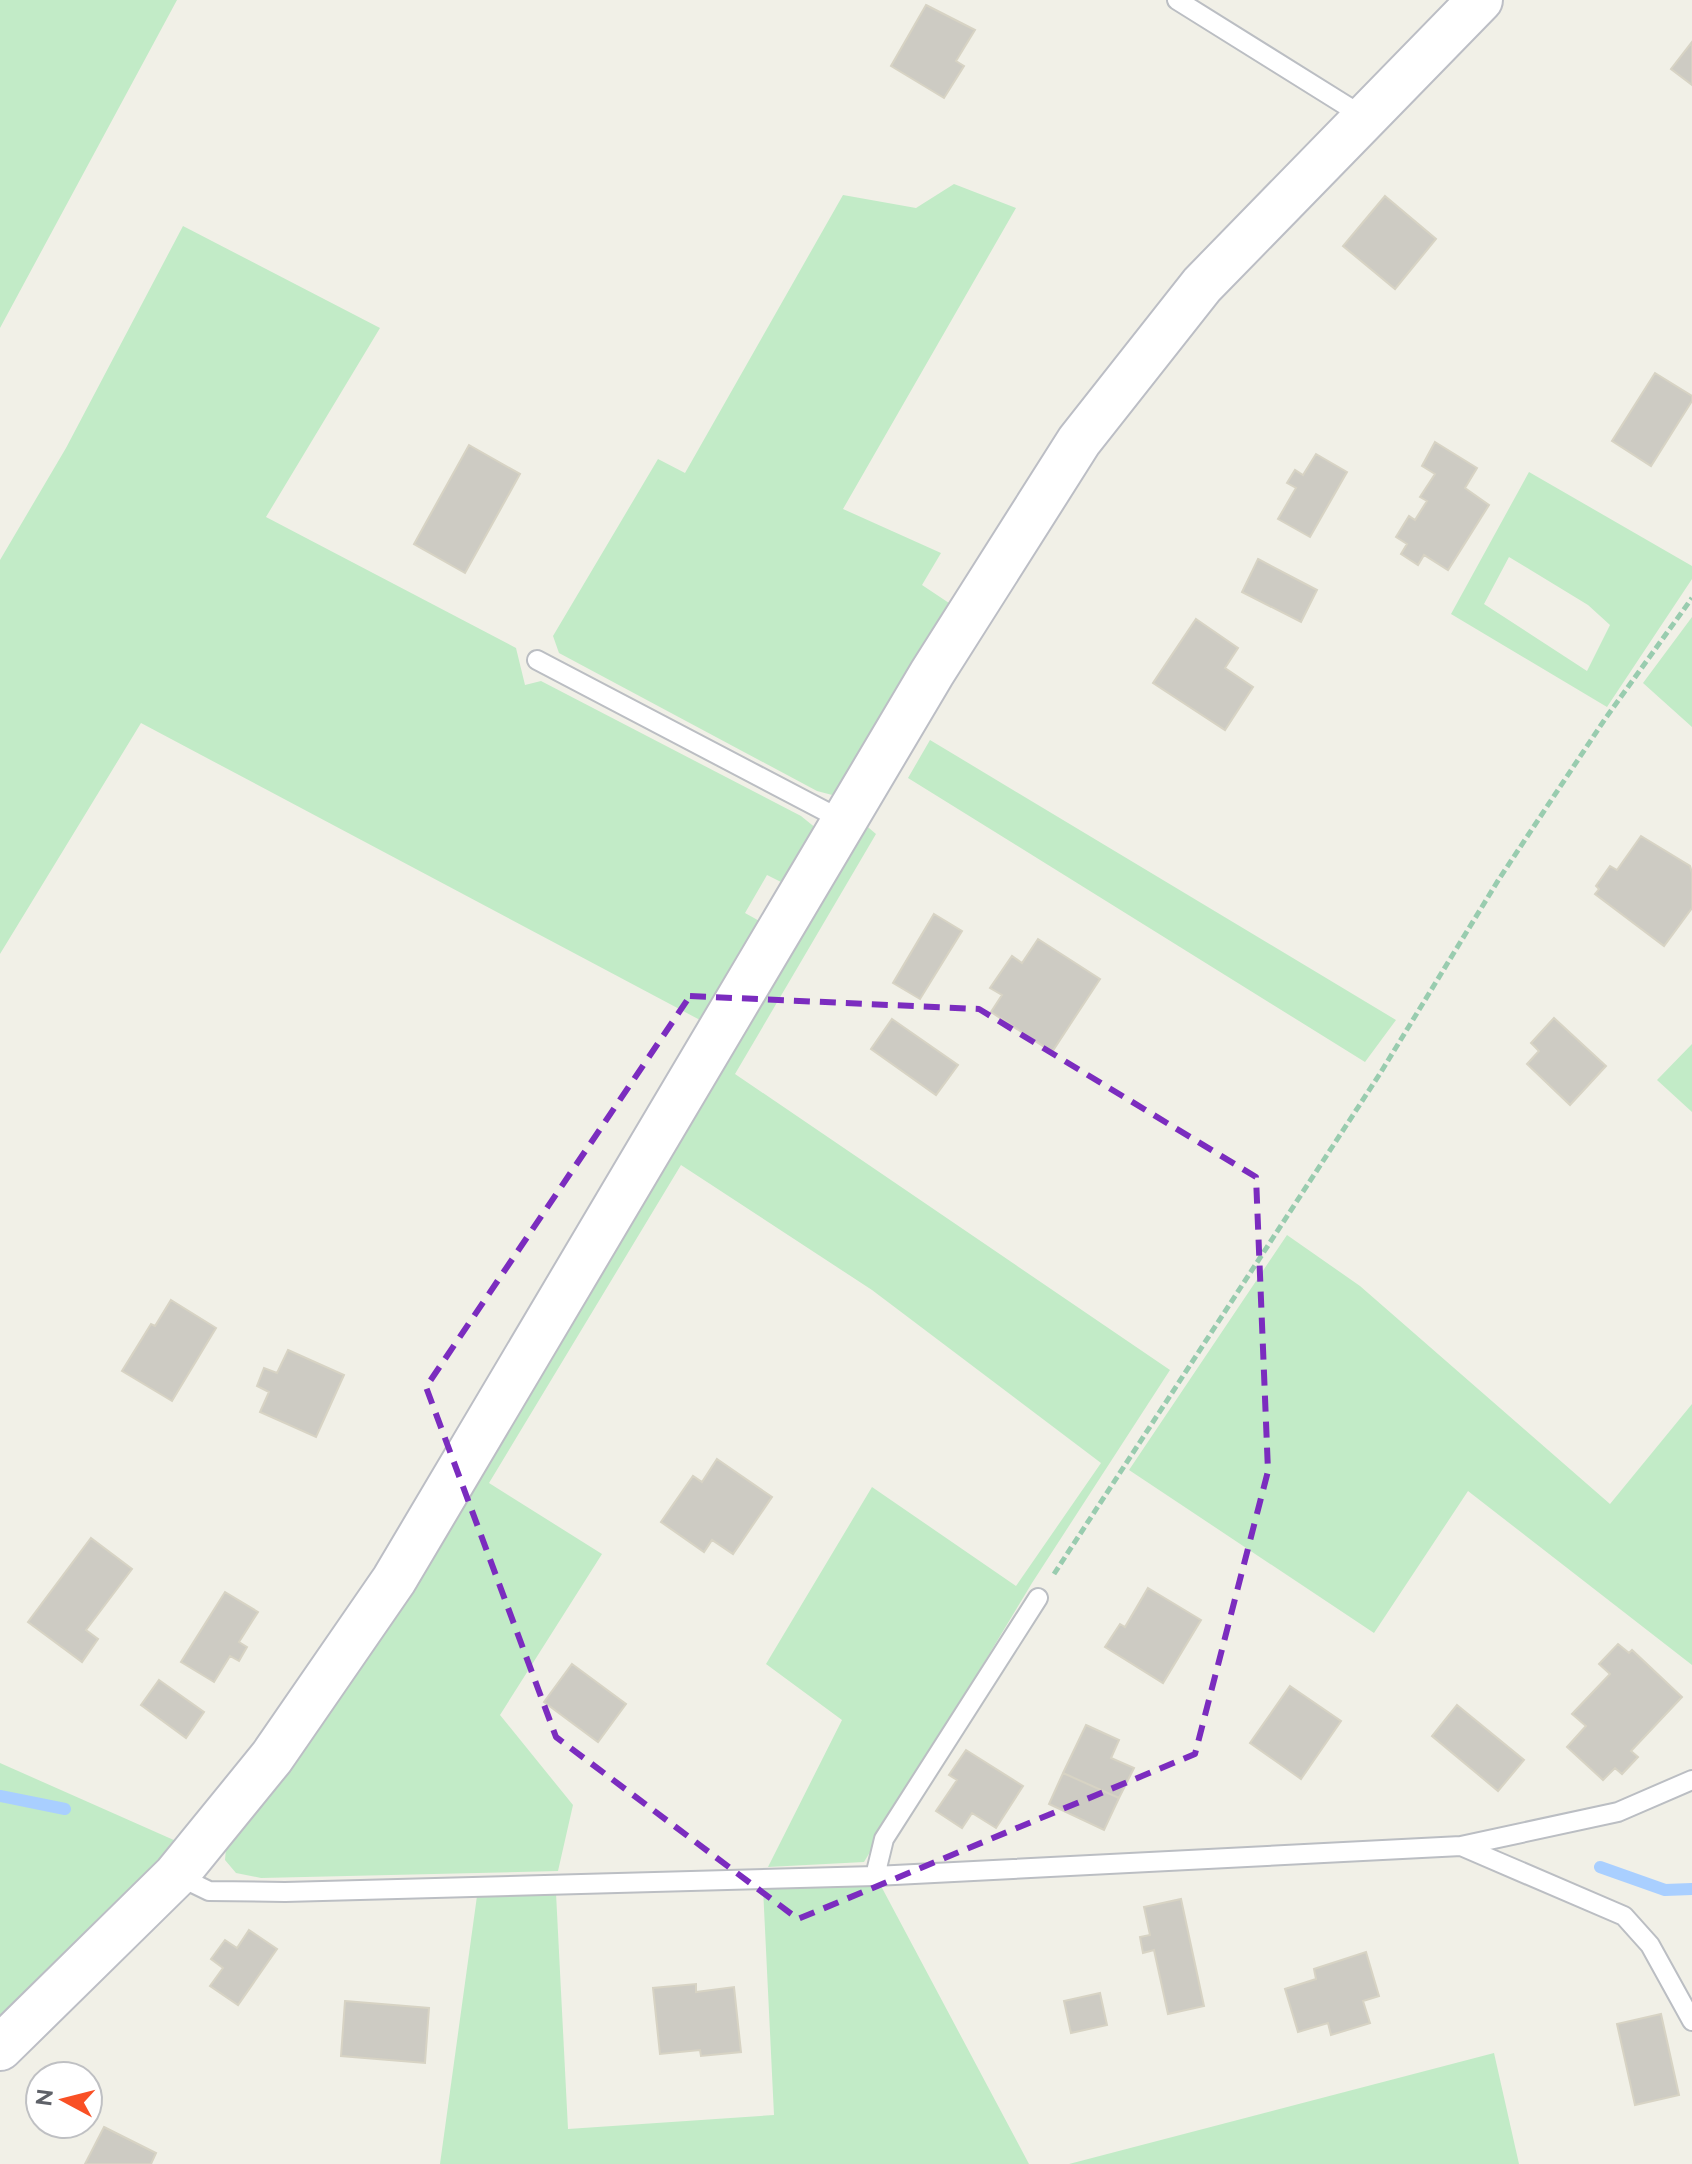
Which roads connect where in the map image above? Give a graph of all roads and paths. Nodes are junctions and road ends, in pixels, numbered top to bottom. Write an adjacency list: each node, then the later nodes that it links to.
1 (1177, 0): 3 (lane)
2 (1480, 0): 3 (street)
3 (1366, 118): 6 (street)
4 (1692, 598): 7 (path)
5 (537, 660): 6 (lane)
6 (844, 821): 10 (street)
7 (1038, 1598): 11 (lane)
8 (1692, 1780): 9 (lane)
9 (1461, 1846): 11 (lane); 12 (lane)
10 (176, 1875): 11 (lane); 13 (street)
11 (875, 1876)
12 (1692, 2021)
13 (0, 2048)

